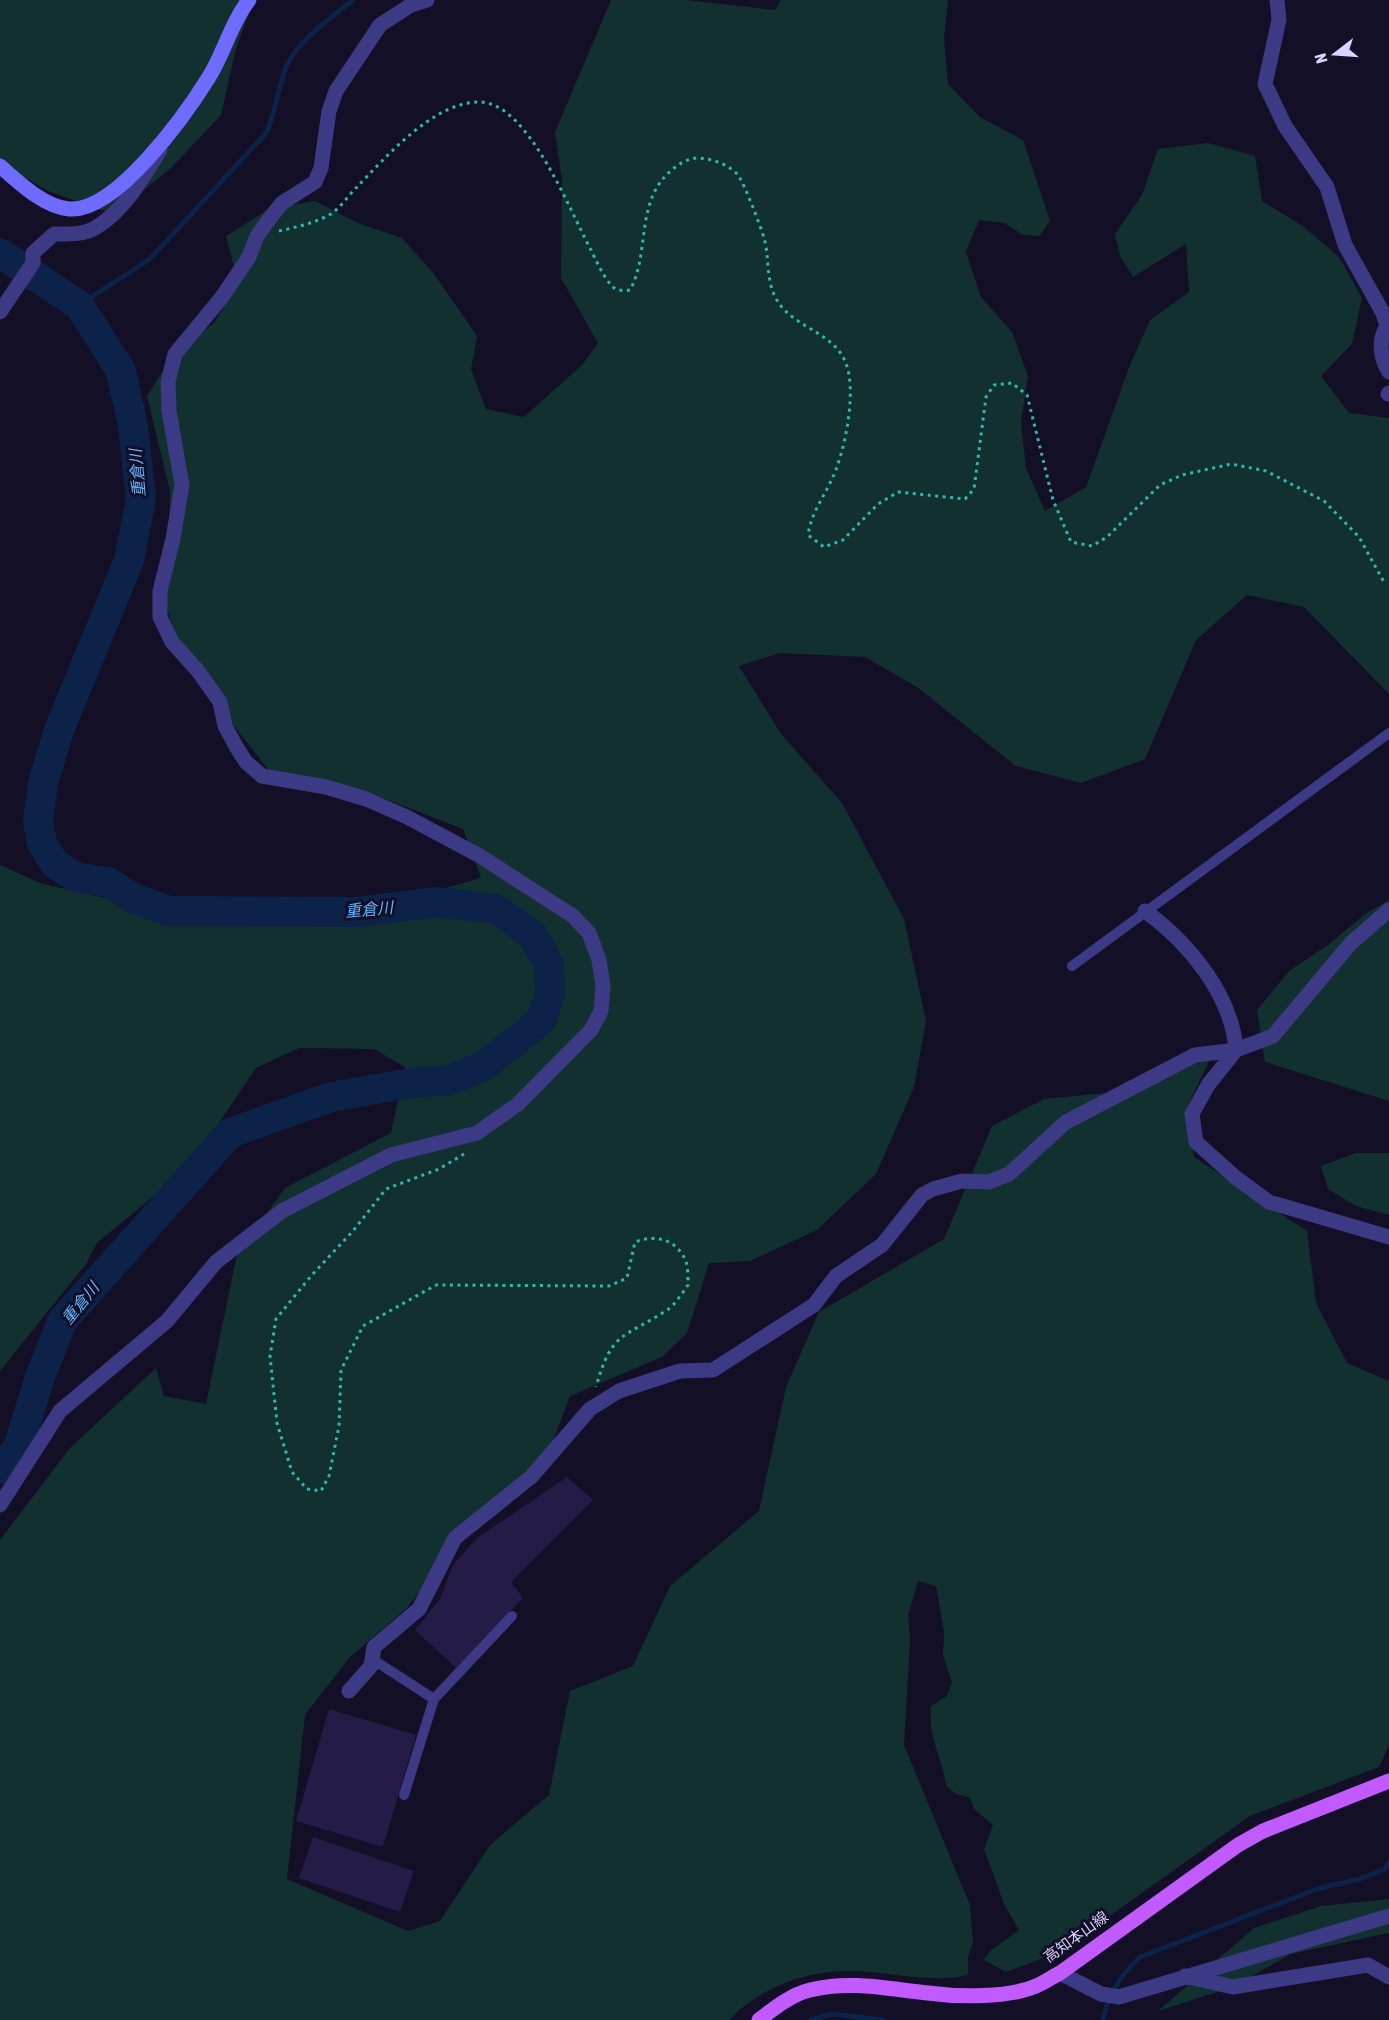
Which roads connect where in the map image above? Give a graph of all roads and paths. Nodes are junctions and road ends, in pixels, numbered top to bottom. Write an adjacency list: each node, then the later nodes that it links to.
1 (249, 0): 4 (street)
2 (427, 0): 6 (street)
3 (1277, 0): 8 (street)
4 (165, 139): 5 (street); 7 (street)
5 (0, 166)
6 (257, 236): 9 (path); 15 (street)
7 (0, 312)
8 (1389, 372)
9 (1385, 584)
10 (1389, 733): 12 (lane)
11 (1389, 909): 14 (street)
12 (1145, 911): 13 (lane); 14 (street)
13 (1072, 966)
14 (1236, 1050): 16 (street); 17 (street)
15 (477, 1133): 17 (path); 18 (street)
16 (1389, 1237)
17 (590, 1409): 20 (street)
18 (0, 1504)
19 (512, 1616): 22 (lane)
20 (372, 1659): 21 (street); 22 (lane)
21 (349, 1691)
22 (434, 1699): 24 (lane)
23 (1389, 1781): 26 (main road, 高知本山線)
24 (404, 1795)
25 (1389, 1916): 27 (street)
26 (1060, 1973): 27 (street); 29 (main road, 高知本山線)
27 (1185, 1976): 28 (street)
28 (1389, 1977)
29 (759, 2020)

